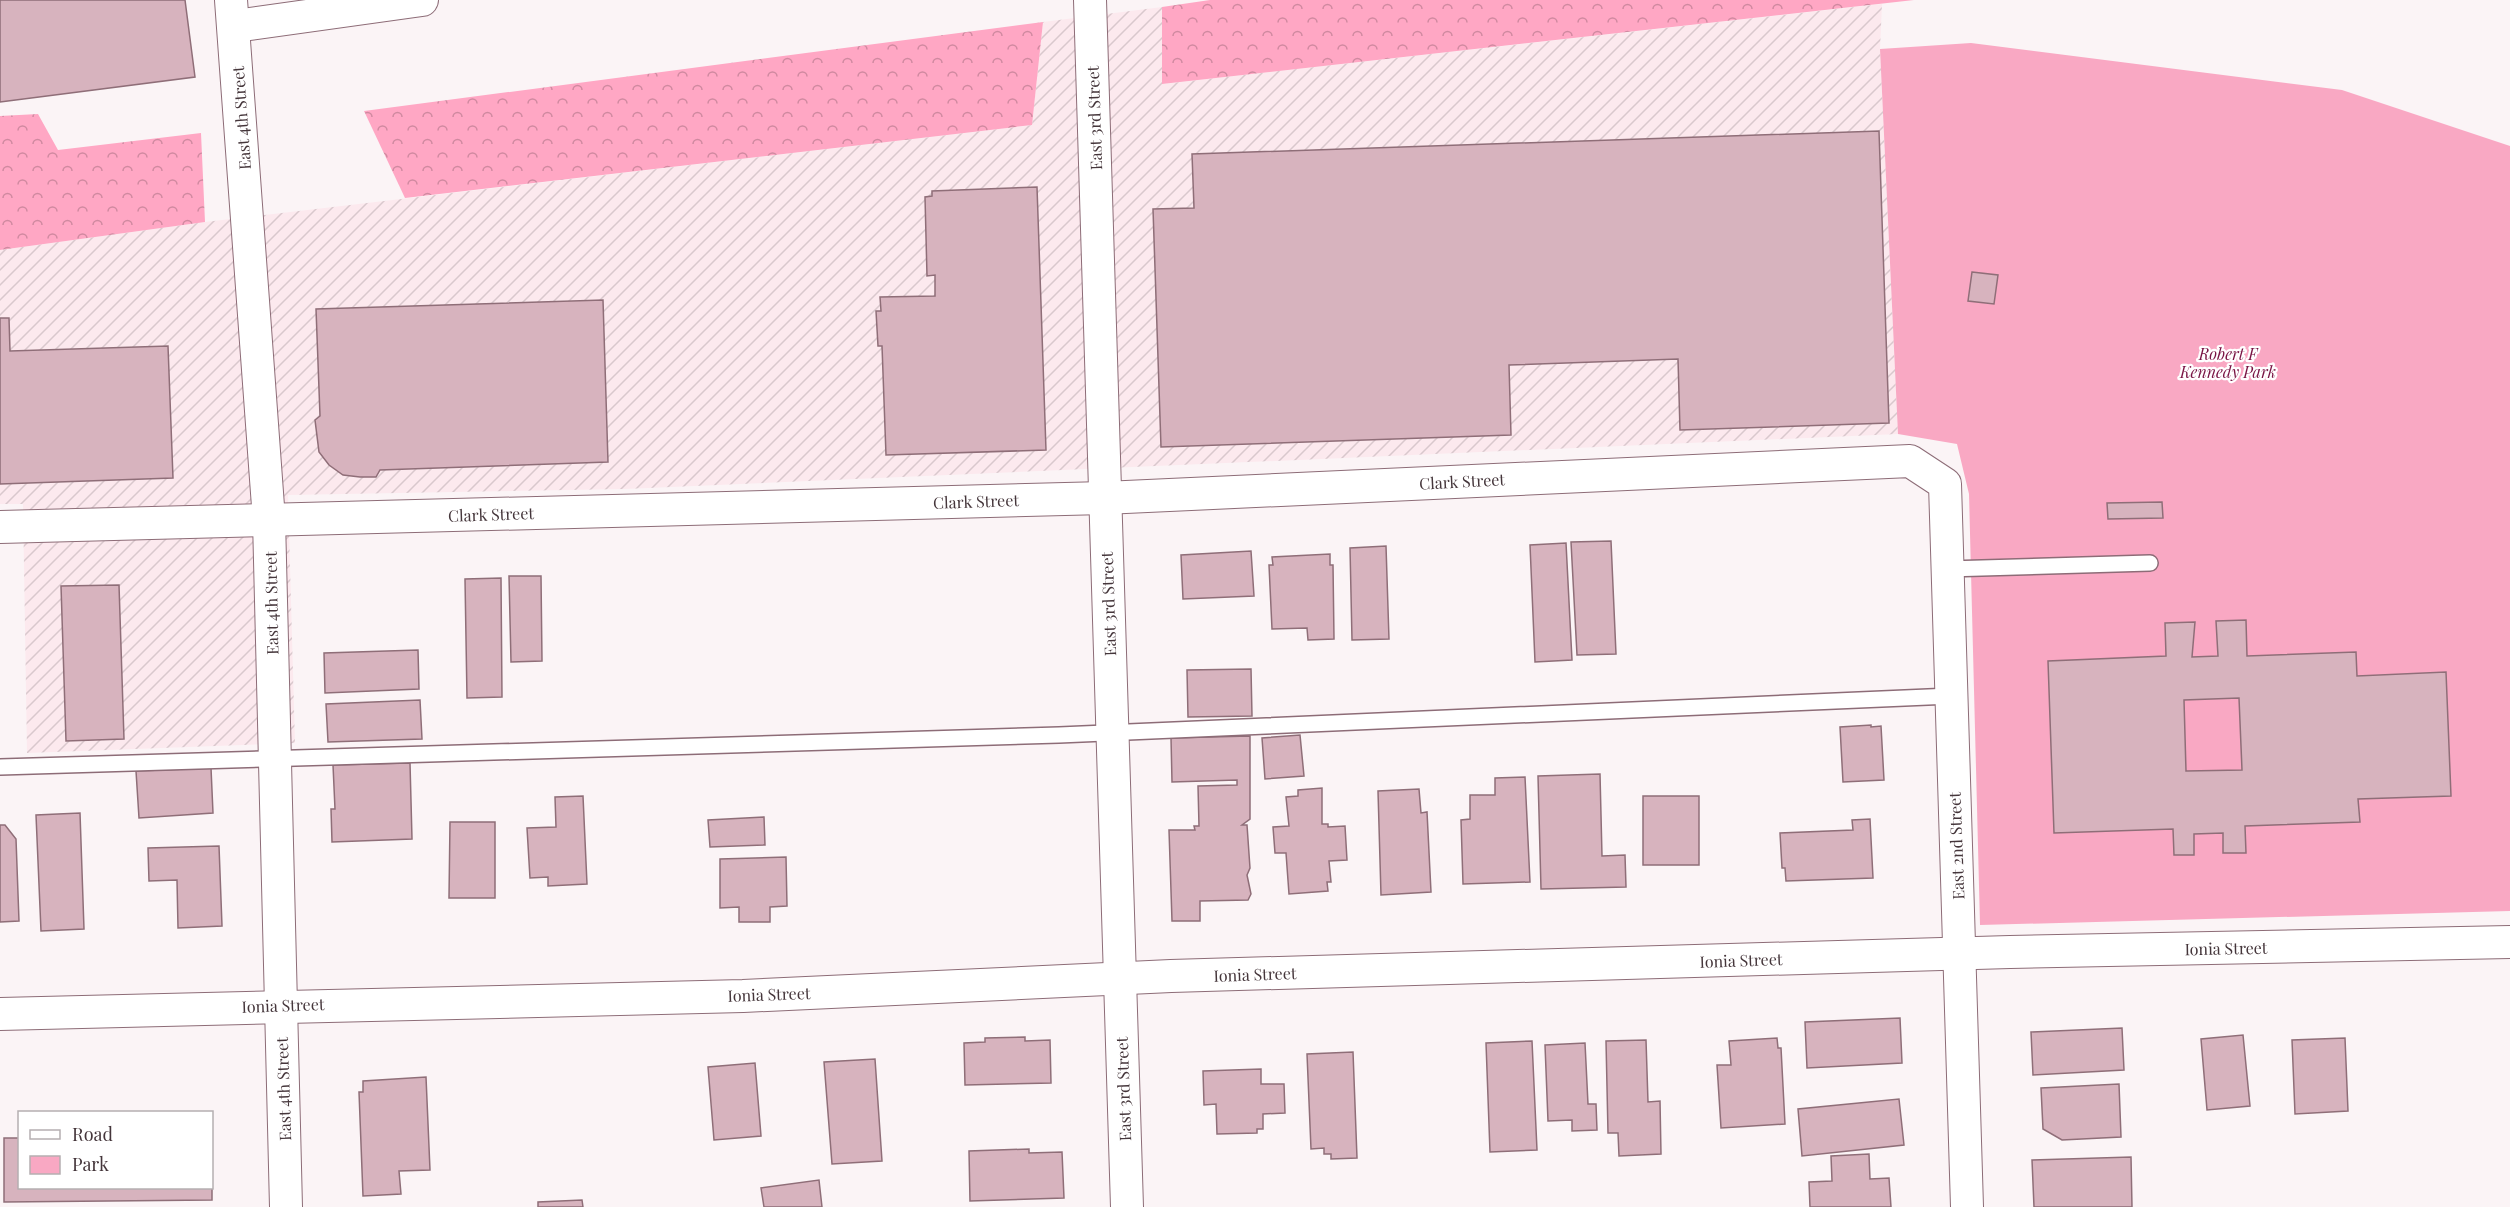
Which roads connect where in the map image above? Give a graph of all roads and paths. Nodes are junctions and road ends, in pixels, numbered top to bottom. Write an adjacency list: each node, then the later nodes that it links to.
1 (422, 0): 3 (street)
2 (1090, 0): 5 (street, East 3rd Street)
3 (233, 13): 6 (street, East 4th Street)
4 (1945, 484): 5 (street, Clark Street); 9 (street, East 2nd Street)
5 (1104, 498): 6 (street, Clark Street); 11 (street, East 3rd Street)
6 (269, 520): 7 (street, Clark Street); 12 (street, East 4th Street)
7 (0, 527)
8 (2150, 563): 9 (lane)
9 (1947, 569): 10 (street, East 2nd Street)
10 (1952, 696): 11 (lane); 15 (street, East 2nd Street)
11 (1112, 733): 12 (lane); 16 (street, East 3rd Street)
12 (275, 759): 13 (lane); 17 (street, East 4th Street)
13 (0, 767)
14 (2510, 942): 15 (street, Ionia Street)
15 (1959, 954): 16 (street, Ionia Street); 21 (street, East 2nd Street)
16 (1120, 978): 17 (street, Ionia Street); 20 (street, East 3rd Street)
17 (280, 1005): 18 (street, Ionia Street); 19 (street, East 4th Street)
18 (0, 1014)
19 (286, 1207)
20 (1127, 1207)
21 (1967, 1207)

